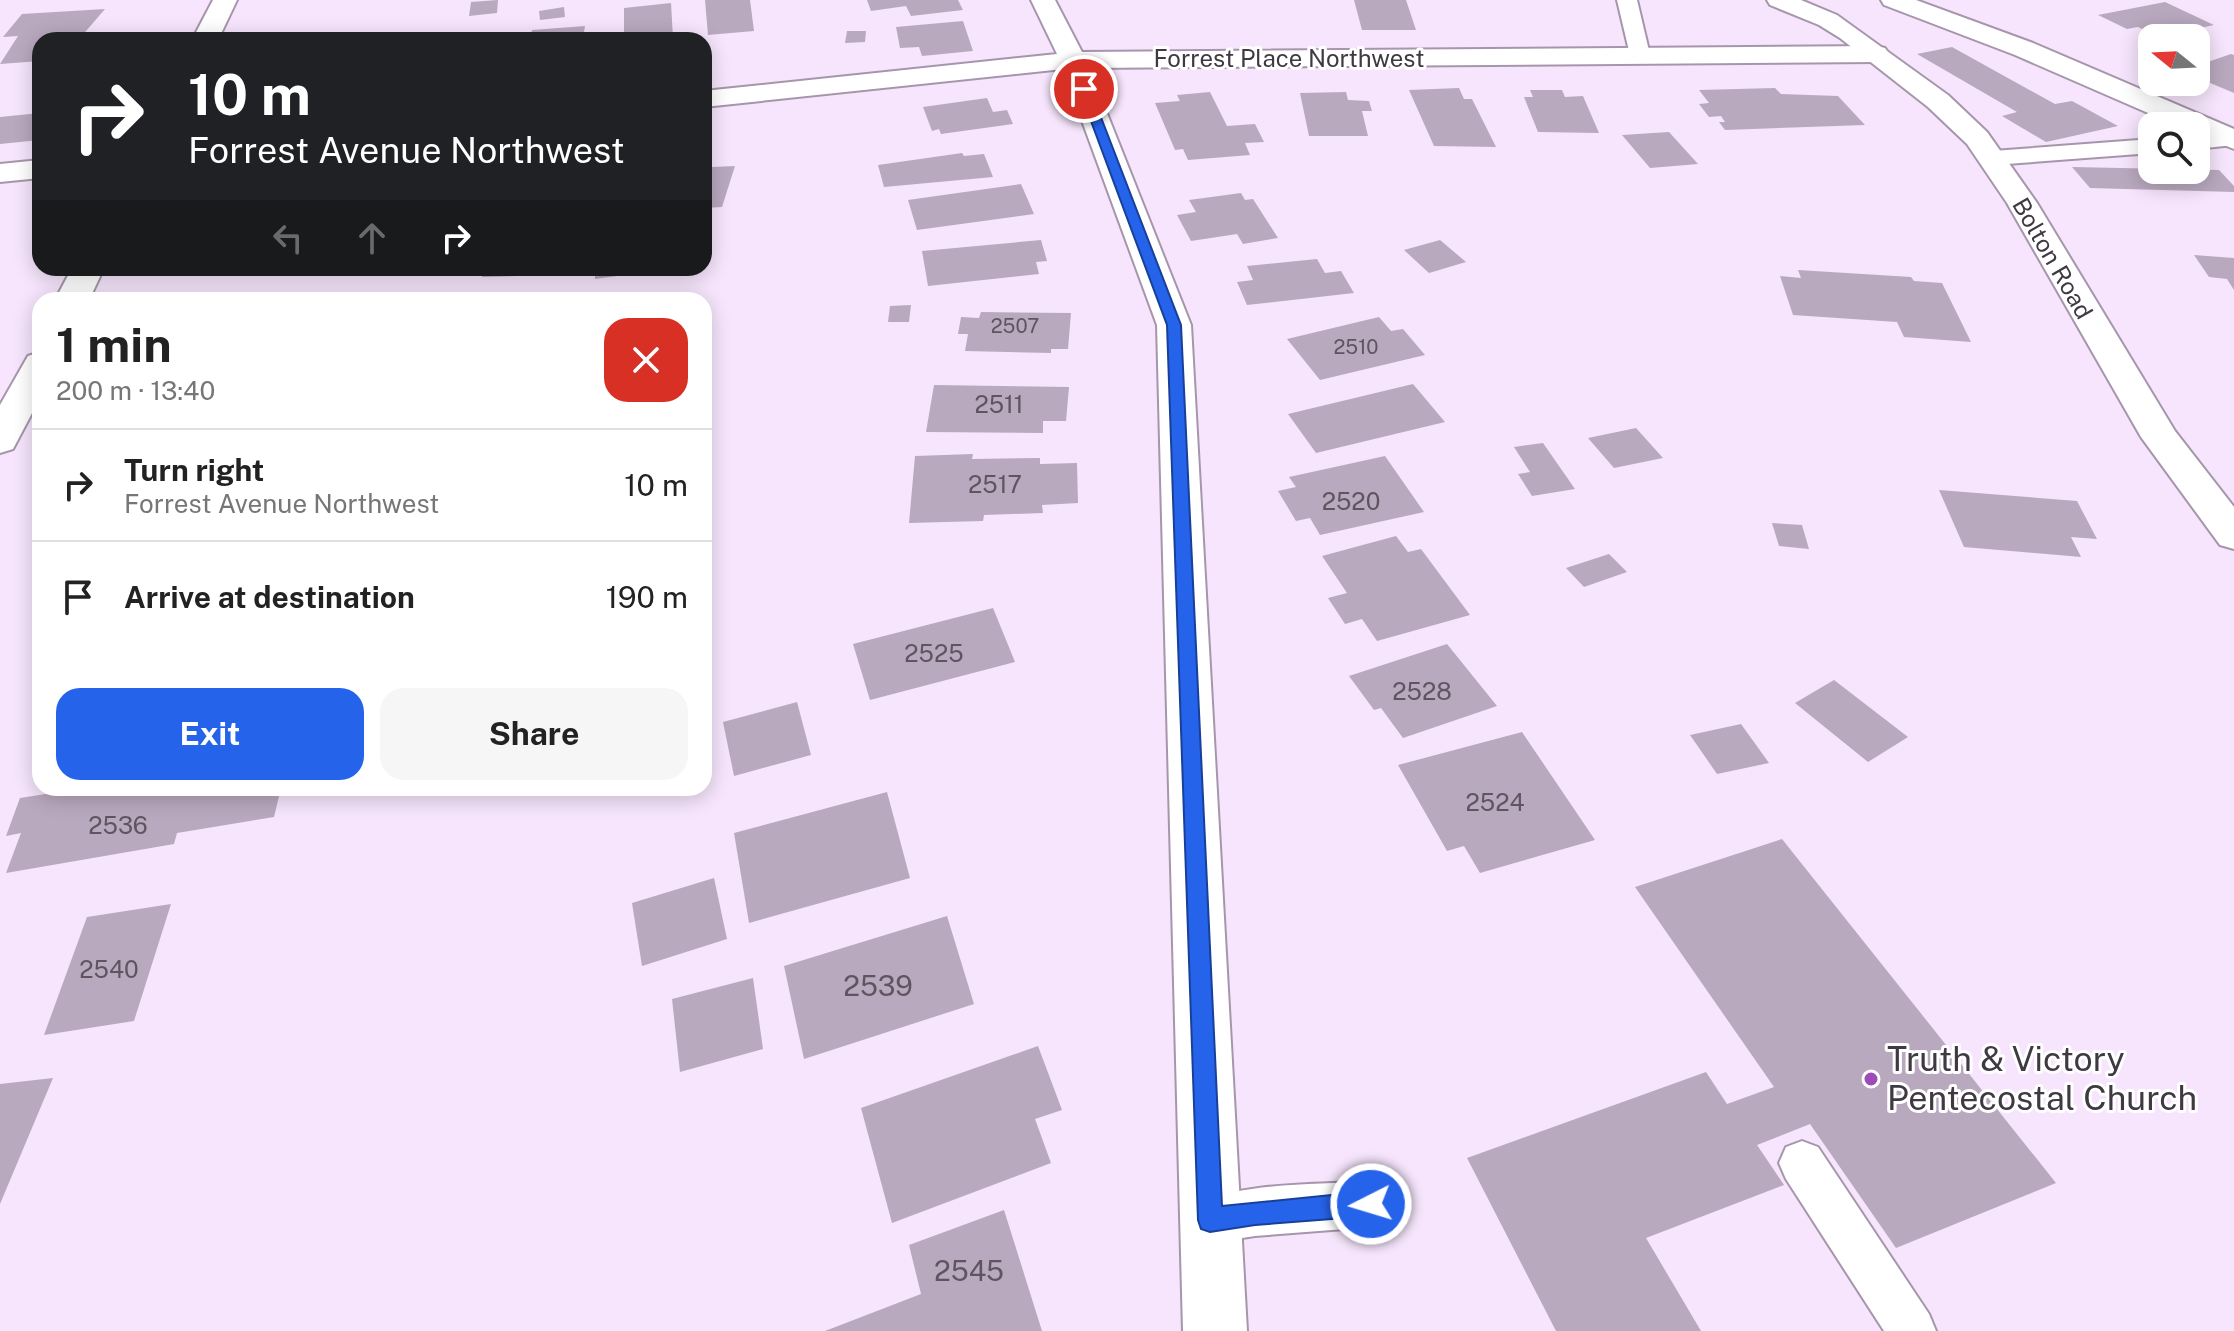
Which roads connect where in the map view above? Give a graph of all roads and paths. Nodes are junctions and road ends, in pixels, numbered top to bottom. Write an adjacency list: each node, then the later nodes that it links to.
1 (225, 0): 7 (street)
2 (1043, 0): 10 (street)
3 (1627, 0): 9 (lane)
4 (1779, 0): 6 (street, Bolton Road)
5 (1893, 0): 12 (street)
6 (1822, 10): 8 (street, Bolton Road)
7 (209, 32)
8 (1876, 54): 9 (street, Forrest Place Northwest); 15 (street, Bolton Road)
9 (1640, 55): 10 (street, Forrest Place Northwest)
10 (1073, 60): 11 (street, Forrest Place Northwest); 23 (street)
11 (712, 98)
12 (2233, 140): 13 (lane)
13 (2210, 141)
14 (2138, 147): 15 (lane)
15 (1993, 158): 20 (street, Bolton Road)
16 (32, 170): 17 (street)
17 (0, 173)
18 (32, 379): 19 (street)
19 (0, 441)
20 (2234, 535)
21 (1802, 1163): 25 (lane)
22 (1371, 1204): 23 (lane)
23 (1210, 1220): 24 (street)
24 (1215, 1331)
25 (1912, 1331)

